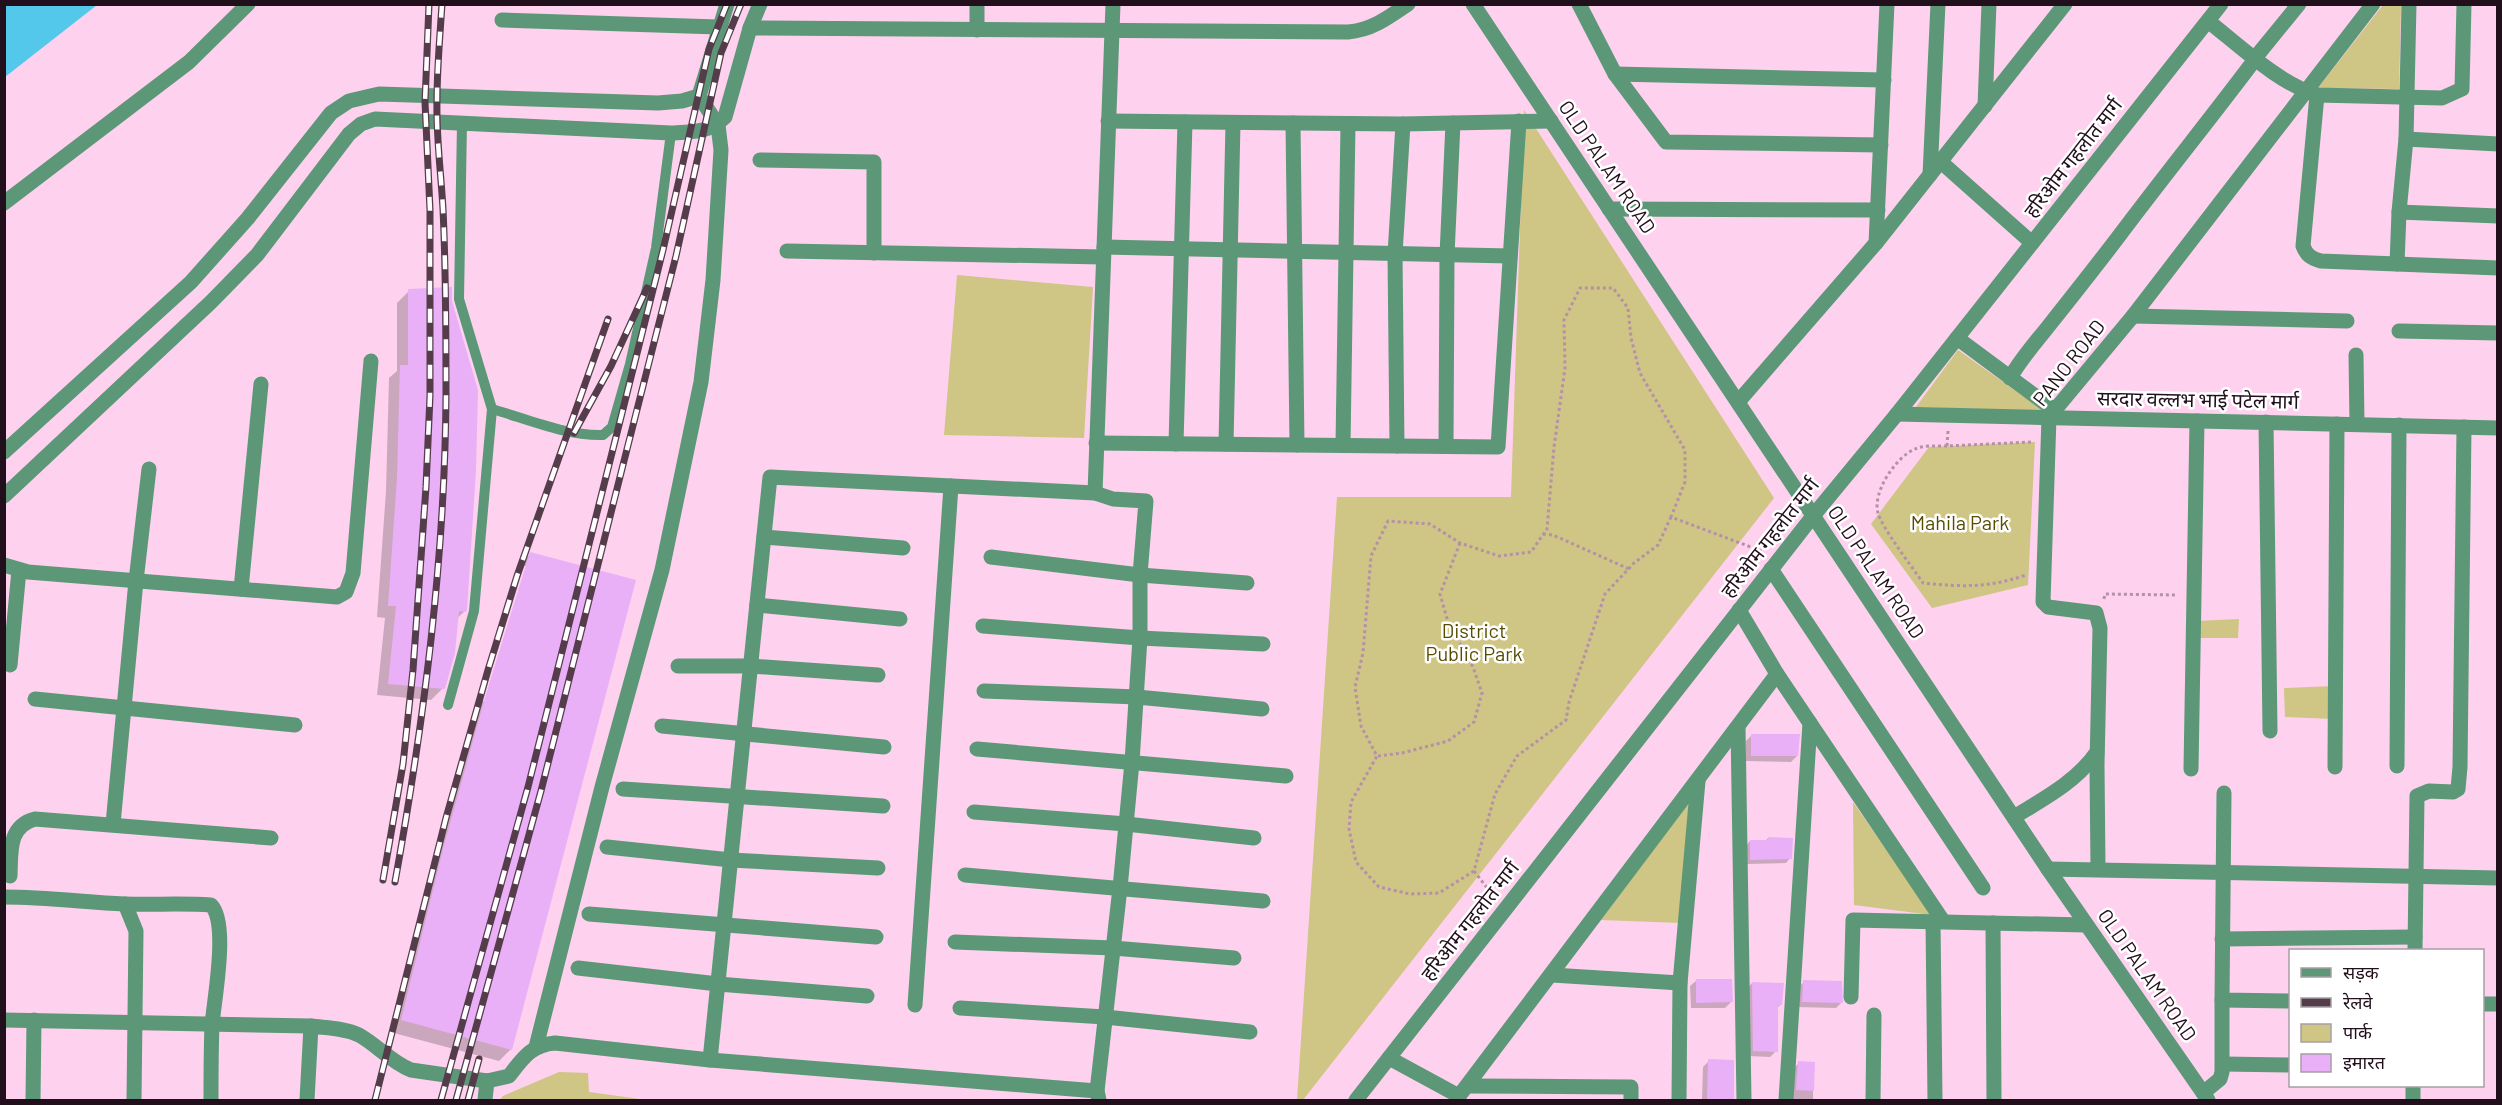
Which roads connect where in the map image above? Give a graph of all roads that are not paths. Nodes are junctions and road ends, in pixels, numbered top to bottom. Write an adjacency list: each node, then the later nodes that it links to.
1 (248, 4): 52 (street)
2 (727, 4): 21 (street)
3 (760, 4): 22 (street)
4 (977, 4): 23 (street)
5 (1113, 4): 24 (street)
6 (1408, 4): 24 (street)
7 (1473, 4): 33 (street, OLD PALAM ROAD)
8 (1579, 4): 26 (street)
9 (1874, 4): 18 (street)
10 (1938, 4): 51 (street)
11 (1989, 4): 32 (street)
12 (2066, 4): 32 (street)
13 (2221, 4): 20 (street, हरिओम गहलोत मार्ग)
14 (2299, 4): 25 (street)
15 (2373, 4): 28 (street, PANO ROAD)
16 (2409, 4): 30 (street)
17 (2464, 4): 30 (street)
18 (1887, 5): 27 (street)
19 (502, 20): 21 (street)
20 (2208, 21): 25 (street); 58 (street, हरिओम गहलोत मार्ग)
21 (718, 27): 29 (street)
22 (750, 28): 23 (street); 43 (street)
23 (977, 30): 24 (street)
24 (1112, 30): 34 (street)
25 (2256, 58): 28 (street); 78 (street)
26 (1615, 74): 27 (street); 48 (street)
27 (1884, 80): 48 (street)
28 (2311, 93): 30 (street); 69 (street); 71 (street, PANO ROAD)
29 (699, 96): 31 (street); 43 (street)
30 (2407, 97): 46 (street)
31 (515, 98): 44 (street); 98 (street)
32 (1985, 106): 50 (street)
33 (1551, 121): 36 (street); 53 (street, OLD PALAM ROAD)
34 (1108, 122): 35 (street); 63 (street)
35 (1185, 122): 38 (street); 59 (street)
36 (1520, 122): 40 (street); 68 (street)
37 (462, 123): 44 (street); 81 (lane); 102 (street)
38 (1233, 123): 39 (street); 60 (street)
39 (1293, 123): 41 (street); 62 (street)
40 (1454, 123): 42 (street); 67 (street)
41 (1348, 124): 42 (street); 64 (street)
42 (1403, 124): 66 (street)
43 (718, 125): 45 (street); 199 (street)
44 (514, 126): 45 (street)
45 (671, 133): 81 (lane)
46 (2406, 139): 47 (street); 55 (street)
47 (2498, 144)
48 (1881, 145): 54 (street)
49 (760, 160): 65 (street)
50 (1941, 162): 51 (street); 58 (street)
51 (1930, 175): 57 (street)
52 (4, 203)
53 (1609, 209): 54 (street); 80 (street, OLD PALAM ROAD)
54 (1878, 210): 57 (street)
55 (2399, 212): 56 (street); 69 (street)
56 (2498, 216)
57 (1876, 243): 80 (street)
58 (2032, 243): 75 (street, हरिओम गहलोत मार्ग)
59 (1182, 249): 60 (street); 63 (street); 92 (street)
60 (1231, 249): 62 (street); 93 (street)
61 (787, 251): 65 (street)
62 (1293, 251): 64 (street); 94 (street)
63 (1104, 252): 65 (street); 91 (street)
64 (1346, 252): 66 (street); 95 (street)
65 (874, 253)
66 (1395, 254): 67 (street); 96 (street)
67 (1447, 255): 68 (street); 97 (street)
68 (1510, 256): 97 (street)
69 (2397, 264): 70 (street)
70 (2498, 268)
71 (2133, 316): 72 (street); 83 (street, PANO ROAD)
72 (2347, 321)
73 (2399, 331): 74 (street)
74 (2498, 333)
75 (1957, 338): 78 (street); 82 (street, हरिओम गहलोत मार्ग)
76 (2355, 355): 87 (street)
77 (371, 362): 112 (street)
78 (2010, 378): 83 (street)
79 (261, 384): 112 (street)
80 (1738, 402): 103 (street, OLD PALAM ROAD)
81 (492, 409): 127 (lane)
82 (1897, 414): 83 (street, सरदार वल्लभ भाई पटेल मार्ग); 103 (street, हरिओम गहलोत मार्ग)
83 (2051, 414): 84 (street, सरदार वल्लभ भाई पटेल मार्ग); 138 (street, PANO ROAD)
84 (2198, 421): 85 (street, सरदार वल्लभ भाई पटेल मार्ग); 142 (street)
85 (2266, 422): 86 (street, सरदार वल्लभ भाई पटेल मार्ग); 134 (street)
86 (2337, 424): 87 (street, सरदार वल्लभ भाई पटेल मार्ग); 141 (street)
87 (2357, 424): 88 (street, सरदार वल्लभ भाई पटेल मार्ग)
88 (2399, 425): 89 (street, सरदार वल्लभ भाई पटेल मार्ग); 140 (street)
89 (2464, 427): 90 (street, सरदार वल्लभ भाई पटेल मार्ग); 162 (street)
90 (2498, 428)
91 (1096, 443): 92 (street); 101 (street)
92 (1176, 444): 93 (street)
93 (1226, 444): 94 (street)
94 (1297, 445): 95 (street)
95 (1343, 445): 96 (street)
96 (1397, 446): 97 (street)
97 (1446, 446)
98 (4, 452)
99 (149, 470): 110 (street)
100 (951, 486): 101 (street); 104 (street); 189 (street)
101 (1095, 493): 109 (street)
102 (4, 496)
103 (1813, 516): 107 (street, हरिओम गहलोत मार्ग); 150 (street, OLD PALAM ROAD)
104 (764, 537): 105 (street); 113 (street)
105 (903, 548)
106 (991, 557): 109 (street)
107 (1776, 563): 114 (street, हरिओम गहलोत मार्ग); 166 (street)
108 (12, 568): 110 (street); 119 (street)
109 (1140, 575): 111 (street); 117 (street)
110 (136, 581): 112 (street); 128 (street)
111 (1246, 583)
112 (241, 589)
113 (757, 605): 115 (street); 121 (street)
114 (1740, 610): 122 (street); 200 (street, हरिओम गहलोत मार्ग)
115 (900, 619)
116 (983, 626): 117 (street)
117 (1140, 638): 118 (street); 125 (street)
118 (1263, 644)
119 (10, 665)
120 (678, 666): 121 (street)
121 (751, 666): 123 (street); 135 (street)
122 (1777, 674): 130 (street); 133 (street)
123 (878, 675)
124 (984, 691): 125 (street)
125 (1137, 697): 129 (street); 139 (street)
126 (35, 699): 128 (street)
127 (448, 705)
128 (124, 707): 131 (street); 151 (street)
129 (1262, 709)
130 (1810, 723): 171 (street); 218 (street)
131 (295, 725)
132 (662, 726): 135 (street)
133 (1738, 727): 144 (street); 217 (street)
134 (2270, 731)
135 (744, 735): 136 (street); 147 (street)
136 (884, 747)
137 (977, 749): 139 (street)
138 (2097, 752): 150 (street); 159 (street)
139 (1132, 762): 143 (street); 152 (street)
140 (2397, 766)
141 (2335, 767)
142 (2192, 769)
143 (1286, 776)
144 (1698, 781): 182 (street); 183 (street)
145 (623, 789): 147 (street)
146 (2224, 793): 160 (street)
147 (737, 796): 148 (street); 156 (street)
148 (883, 806)
149 (974, 813): 152 (street)
150 (2014, 817): 158 (street, OLD PALAM ROAD)
151 (113, 824): 153 (street); 163 (street)
152 (1126, 824): 154 (street); 165 (street)
153 (271, 838)
154 (1254, 838)
155 (607, 847): 156 (street)
156 (731, 860): 157 (street); 173 (street)
157 (878, 868)
158 (2048, 869): 159 (street); 174 (street, OLD PALAM ROAD)
159 (2098, 869): 160 (street)
160 (2222, 871): 162 (street); 176 (street)
161 (965, 875): 165 (street)
162 (2416, 875): 164 (street); 178 (street)
163 (10, 876)
164 (2498, 878)
165 (1120, 888): 168 (street); 179 (street)
166 (1983, 888)
167 (4, 897): 169 (street)
168 (1263, 901)
169 (125, 904): 195 (street); 196 (street)
170 (589, 914): 173 (street)
171 (1938, 921): 172 (street); 186 (street); 220 (street)
172 (1993, 923): 174 (street); 221 (street)
173 (724, 925): 175 (street); 184 (street)
174 (2086, 925): 208 (street, OLD PALAM ROAD)
175 (876, 936)
176 (2222, 939): 178 (street); 187 (street)
177 (955, 942): 179 (street)
178 (2415, 944)
179 (1113, 948): 180 (street); 192 (street)
180 (1234, 958)
181 (578, 968): 184 (street)
182 (1552, 975): 183 (street); 205 (street)
183 (1680, 983): 216 (street)
184 (718, 984): 185 (street); 201 (street)
185 (867, 996)
186 (1851, 997)
187 (2222, 1000): 188 (street); 202 (street)
188 (2289, 1001)
189 (915, 1005)
190 (960, 1008): 192 (street)
191 (1874, 1015): 219 (street)
192 (1105, 1017): 198 (street); 207 (street)
193 (4, 1020): 194 (street)
194 (34, 1020): 195 (street); 209 (street)
195 (135, 1022): 196 (street); 210 (street)
196 (212, 1023): 197 (street); 211 (street)
197 (311, 1026): 204 (street); 212 (street)
198 (1250, 1032)
199 (536, 1047): 201 (street); 204 (street)
200 (1389, 1058): 205 (street); 214 (street, हरिओम गहलोत मार्ग)
201 (710, 1060): 207 (street)
202 (2223, 1064): 203 (street); 208 (street)
203 (2289, 1065)
204 (487, 1081): 213 (street)
205 (1468, 1086): 206 (street)
206 (1487, 1093): 215 (street)
207 (1098, 1096)
208 (2205, 1097)
209 (33, 1101)
210 (134, 1101)
211 (211, 1101)
212 (307, 1101)
213 (485, 1101)
214 (1356, 1101)
215 (1631, 1101)
216 (1679, 1101)
217 (1744, 1101)
218 (1786, 1101)
219 (1873, 1101)
220 (1935, 1101)
221 (1995, 1101)

